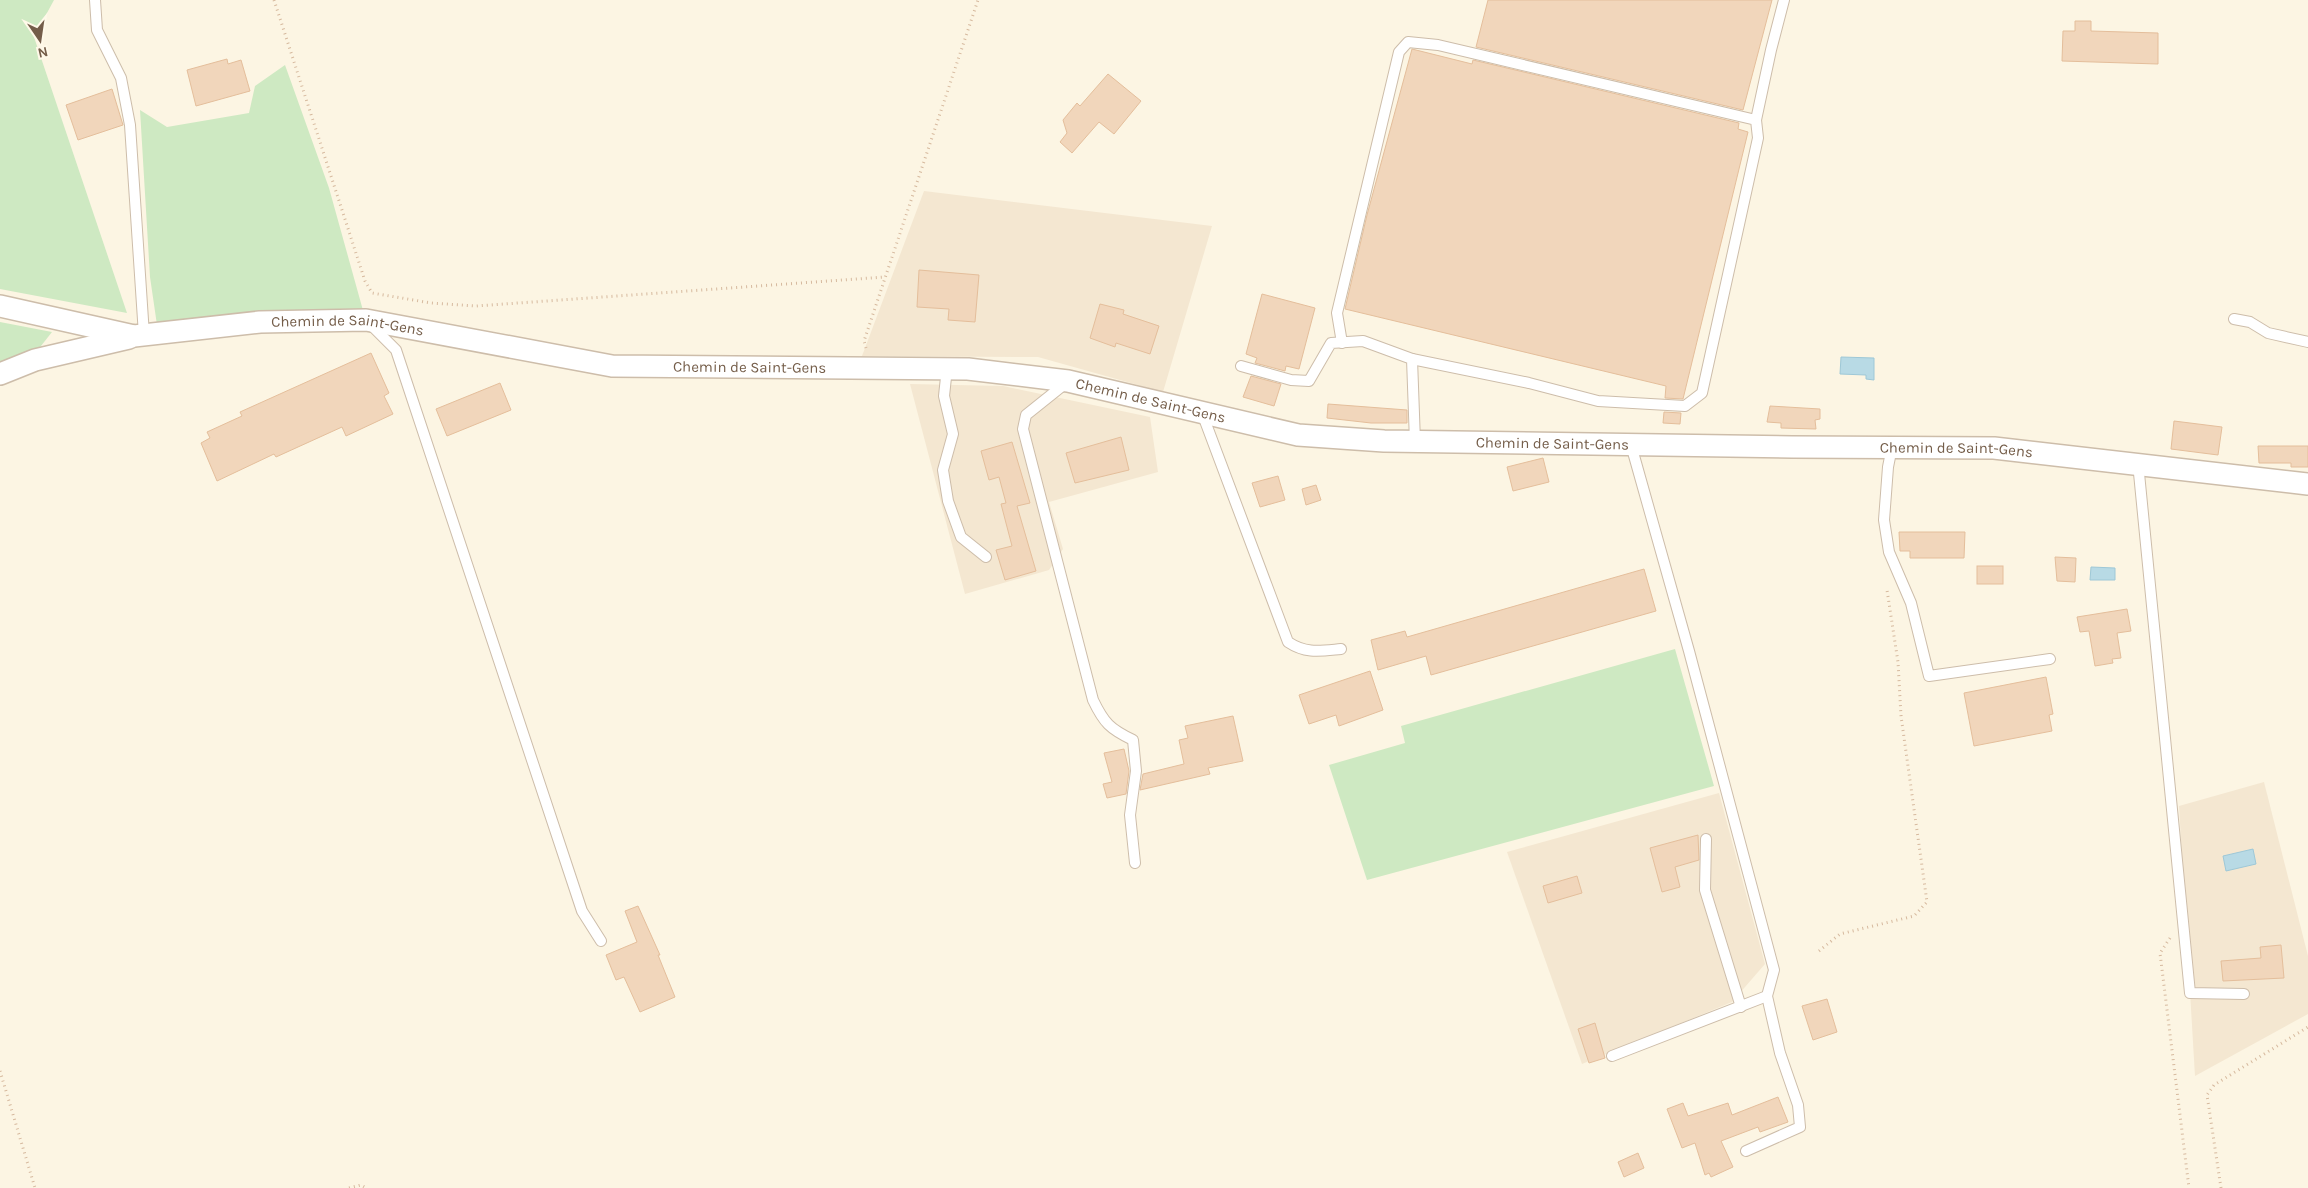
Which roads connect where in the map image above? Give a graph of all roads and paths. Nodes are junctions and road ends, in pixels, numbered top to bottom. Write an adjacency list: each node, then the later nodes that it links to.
1 (95, 0): 10 (lane)
2 (274, 0): 6 (path)
3 (978, 0): 6 (path)
4 (1784, 0): 5 (lane)
5 (1756, 120): 12 (lane); 13 (lane)
6 (885, 277): 15 (path)
7 (0, 306): 10 (street, Chemin de Saint-Gens)
8 (366, 320): 10 (street, Chemin de Saint-Gens); 15 (street, Chemin de Saint-Gens); 32 (lane)
9 (2234, 320): 11 (lane)
10 (139, 336): 17 (street)
11 (2308, 342)
12 (1342, 343): 13 (lane); 14 (lane)
13 (1412, 359): 20 (lane)
14 (1241, 366)
15 (873, 367): 16 (street, Chemin de Saint-Gens)
16 (947, 368): 18 (street, Chemin de Saint-Gens); 25 (lane)
17 (0, 374)
18 (1068, 381): 19 (street, Chemin de Saint-Gens); 30 (lane)
19 (1202, 413): 20 (street, Chemin de Saint-Gens); 27 (lane)
20 (1415, 442): 21 (street, Chemin de Saint-Gens)
21 (1631, 445): 22 (street, Chemin de Saint-Gens); 35 (lane)
22 (1892, 448): 23 (street, Chemin de Saint-Gens); 28 (lane)
23 (2138, 463): 24 (street, Chemin de Saint-Gens); 31 (lane)
24 (2308, 484)
25 (986, 557)
26 (1887, 588): 33 (path)
27 (1341, 648)
28 (2050, 659)
29 (1706, 839): 36 (lane)
30 (1135, 863)
31 (2183, 926): 34 (lane); 44 (path)
32 (601, 941)
33 (1819, 951)
34 (2244, 994)
35 (1767, 996): 36 (lane); 40 (lane)
36 (1741, 1007): 38 (lane)
37 (2308, 1026): 45 (path)
38 (1612, 1056)
39 (0, 1071): 41 (path)
40 (1746, 1151)
41 (35, 1188)
42 (350, 1188): 43 (path)
43 (366, 1188)
44 (2190, 1188)
45 (2221, 1188)

